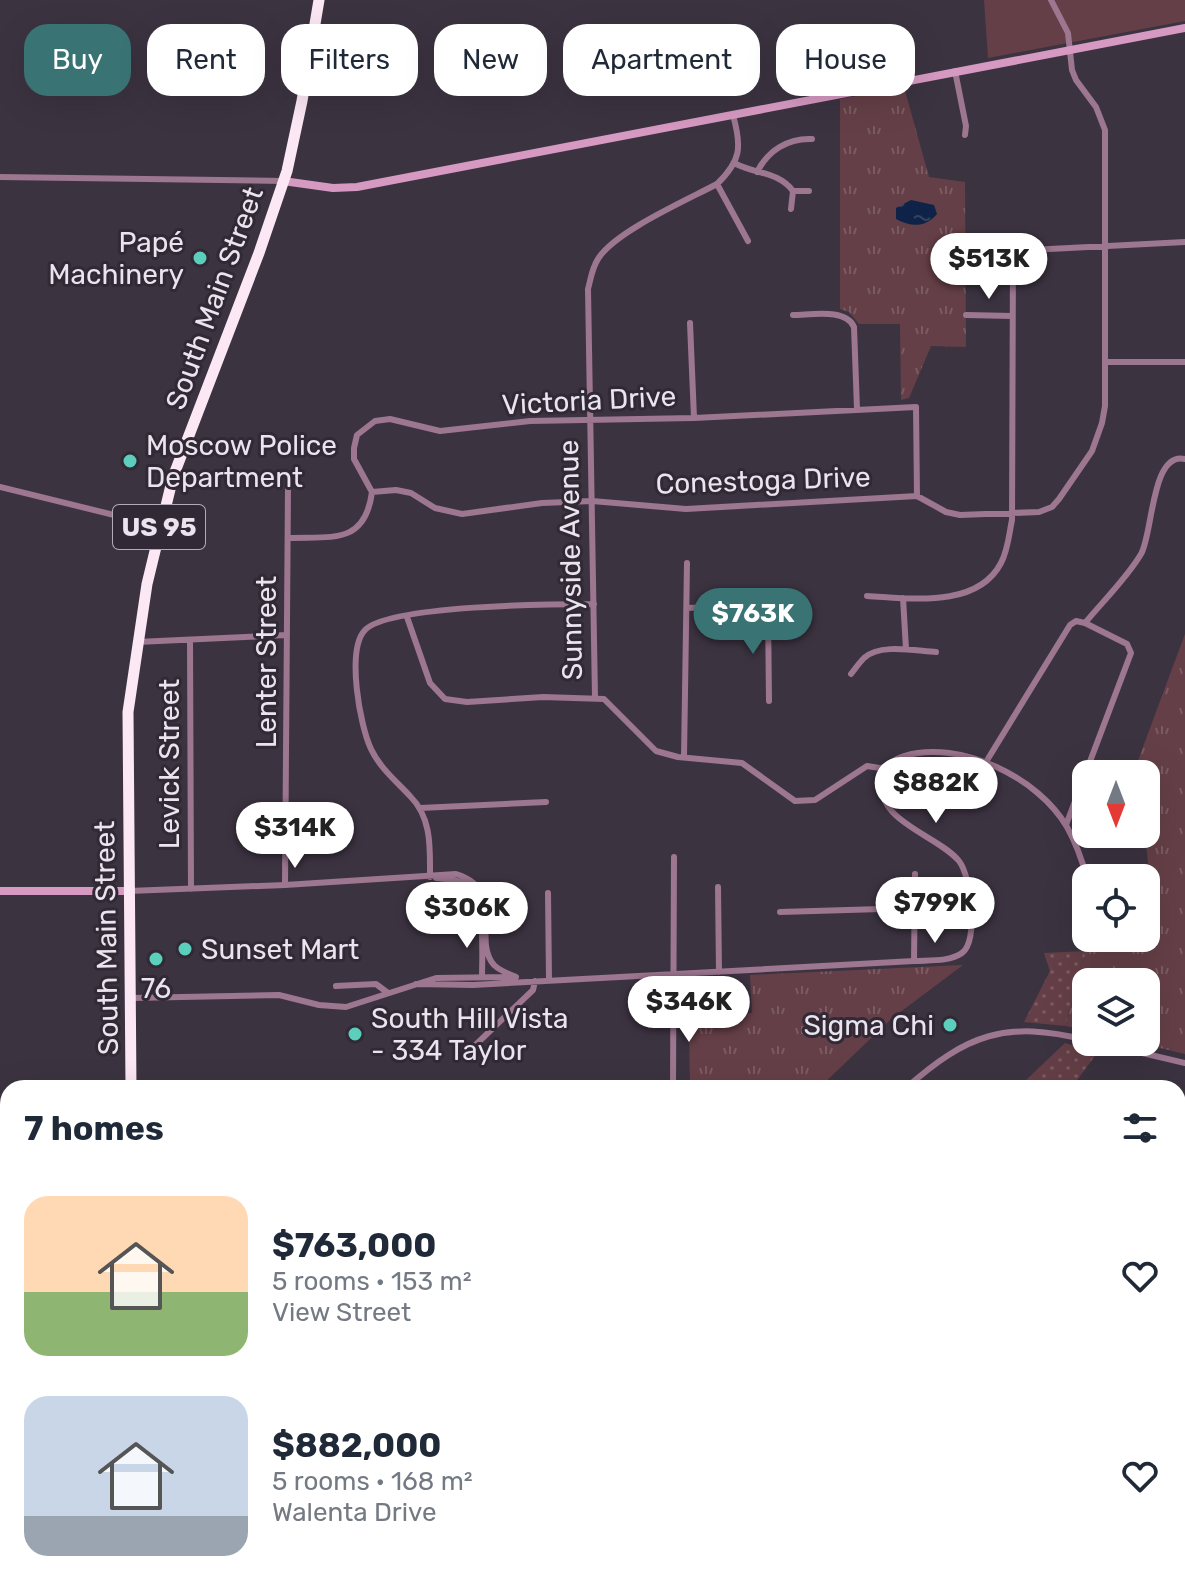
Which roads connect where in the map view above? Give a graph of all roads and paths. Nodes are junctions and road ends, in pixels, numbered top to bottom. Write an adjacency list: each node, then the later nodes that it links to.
1 (319, 0): 12 (highway, South Main Street / US 95)
2 (1051, 0): 4 (street, Conestoga Drive)
3 (1185, 28): 4 (street)
4 (1070, 49): 5 (street); 19 (street, Conestoga Drive)
5 (955, 71): 6 (street); 7 (street)
6 (733, 115): 9 (street); 12 (street)
7 (965, 135)
8 (812, 139): 10 (street)
9 (736, 164): 10 (street); 13 (street, Sunnyside Avenue)
10 (757, 172): 14 (street)
11 (0, 177): 12 (street)
12 (283, 181): 36 (highway, South Main Street / US 95)
13 (717, 184): 17 (street); 28 (street, Sunnyside Avenue)
14 (793, 191): 15 (street); 16 (street)
15 (809, 191)
16 (791, 209)
17 (748, 241)
18 (1185, 242): 19 (street)
19 (1105, 245): 22 (street); 24 (street, Conestoga Drive)
20 (793, 315): 26 (street)
21 (966, 315): 22 (street)
22 (1012, 316): 35 (street)
23 (690, 323): 27 (street)
24 (1106, 362): 25 (street); 35 (street, Conestoga Drive)
25 (1185, 362)
26 (857, 409): 27 (street, Victoria Drive); 33 (street, Victoria Drive)
27 (694, 418): 28 (street, Victoria Drive)
28 (589, 419): 32 (street, Victoria Drive); 34 (street, Sunnyside Avenue)
29 (1185, 459): 44 (street)
30 (0, 487): 36 (street)
31 (288, 487): 37 (street, Lenter Street)
32 (372, 492): 34 (street, Conestoga Drive); 37 (street)
33 (917, 496): 34 (street, Conestoga Drive); 35 (street, Conestoga Drive)
34 (592, 501): 41 (street, Sunnyside Avenue)
35 (1012, 515): 40 (street)
36 (159, 526): 47 (highway, South Main Street / US 95)
37 (288, 538): 45 (street, Lenter Street)
38 (687, 563): 42 (street)
39 (867, 596): 40 (street)
40 (903, 598): 48 (street)
41 (594, 604): 43 (street); 51 (street, Sunnyside Avenue)
42 (687, 608): 52 (street); 53 (street)
43 (407, 617): 51 (street); 57 (street)
44 (1085, 623): 54 (street); 58 (street)
45 (287, 635): 46 (street); 63 (street, Lenter Street)
46 (190, 640): 47 (street); 65 (street, Levick Street)
47 (143, 641): 67 (highway, South Main Street / US 95)
48 (906, 649): 49 (street); 50 (street)
49 (936, 652)
50 (851, 674)
51 (595, 698): 53 (street)
52 (769, 701)
53 (684, 757): 55 (street)
54 (986, 762): 55 (street); 58 (street)
55 (886, 769): 71 (street)
56 (546, 802): 57 (street)
57 (420, 808): 62 (street)
58 (1066, 825): 60 (street)
59 (674, 857): 73 (street)
60 (1083, 864)
61 (915, 874): 69 (street)
62 (430, 877): 63 (street); 74 (street); 75 (street)
63 (285, 885): 65 (street)
64 (718, 887): 72 (street)
65 (191, 889): 67 (street)
66 (0, 891): 67 (street)
67 (129, 891): 82 (highway, South Main Street / US 95)
68 (548, 893): 76 (street)
69 (915, 908): 70 (street); 71 (street)
70 (780, 912)
71 (914, 961): 72 (street)
72 (719, 972): 73 (street)
73 (674, 974): 76 (street); 88 (street)
74 (482, 977): 75 (street); 78 (street); 79 (street)
75 (516, 977): 77 (street)
76 (549, 980): 77 (street)
77 (535, 981): 79 (street); 84 (street)
78 (416, 984): 79 (street); 81 (street)
79 (498, 984)
80 (336, 986): 81 (street)
81 (388, 993): 82 (street)
82 (132, 998): 87 (highway, South Main Street / US 95)
83 (1072, 1037): 89 (street)
84 (467, 1053)
85 (1155, 1056): 86 (street)
86 (1185, 1063)
87 (131, 1080)
88 (673, 1080)
89 (916, 1080)

